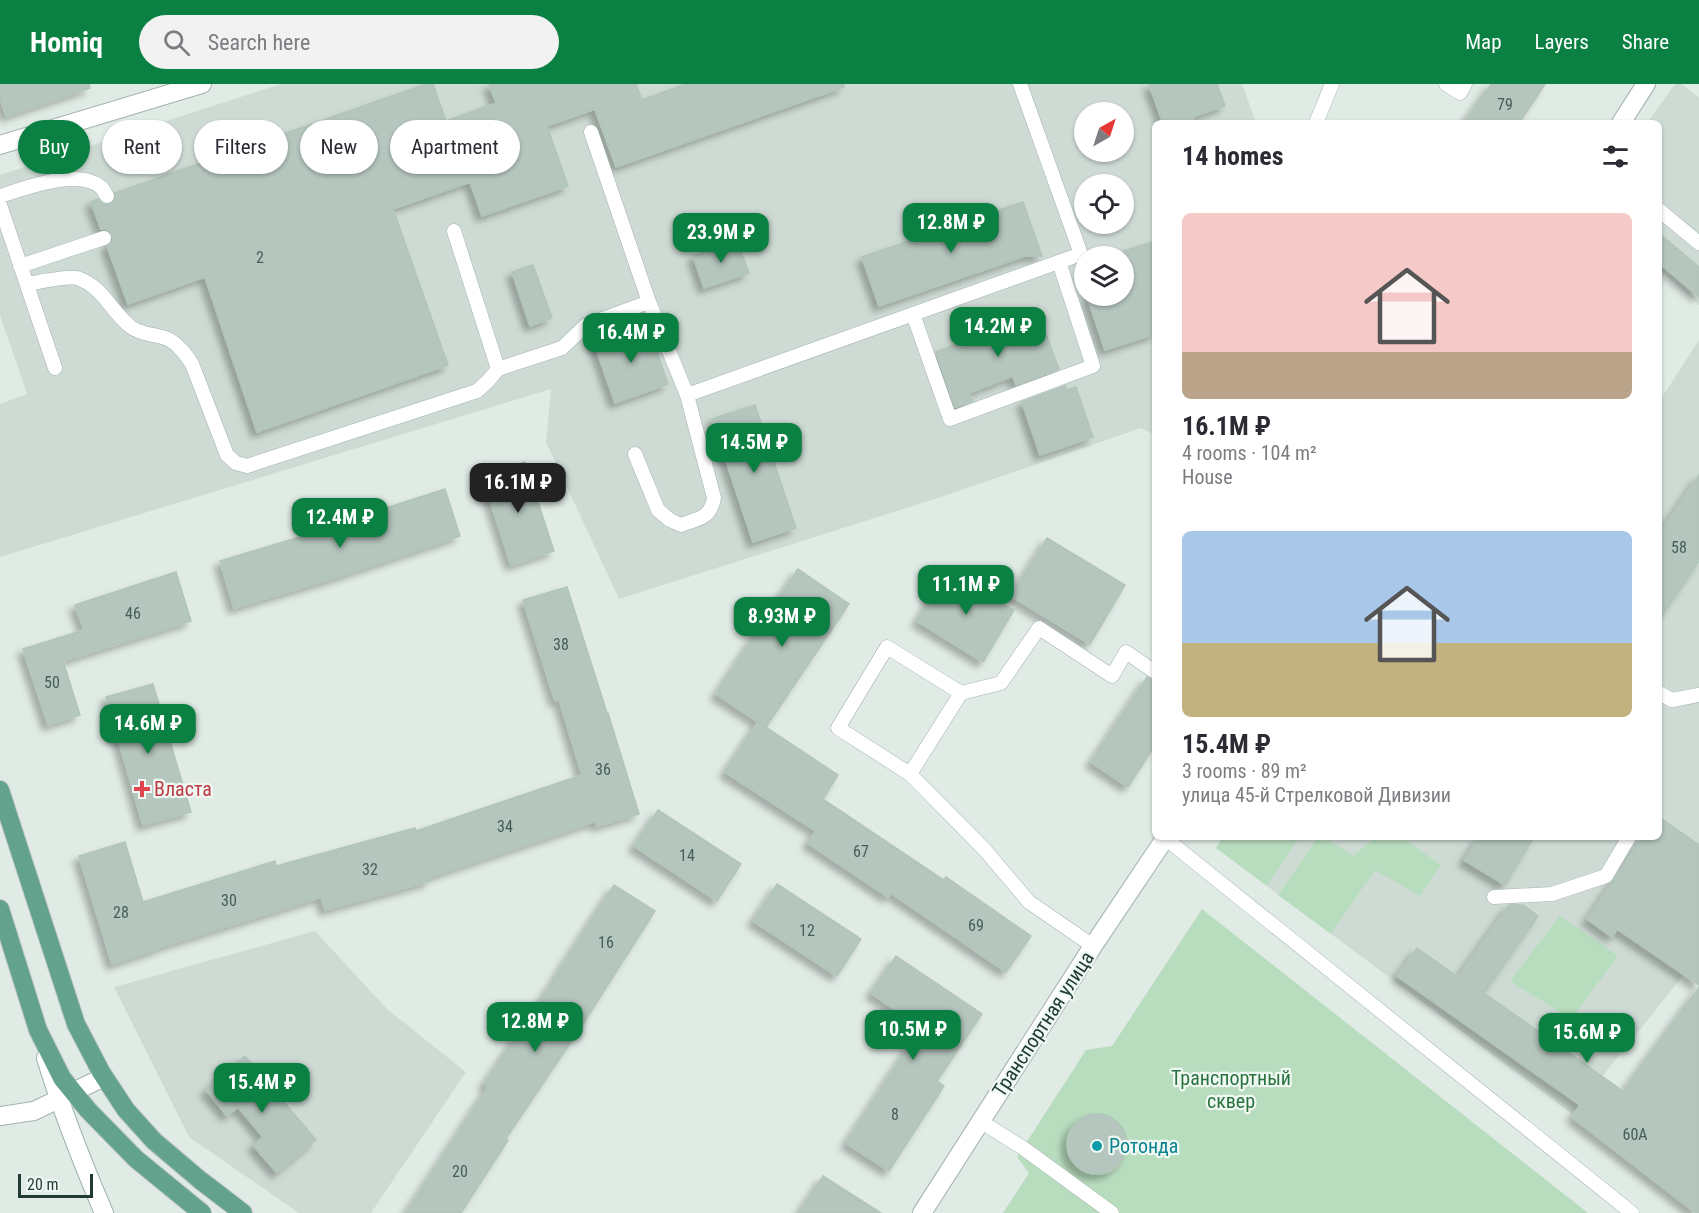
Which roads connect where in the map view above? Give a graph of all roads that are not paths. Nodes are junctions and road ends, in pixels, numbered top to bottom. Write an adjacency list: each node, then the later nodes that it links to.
1 (202, 84): 10 (street)
2 (1020, 84): 18 (lane)
3 (1332, 84): 7 (lane)
4 (1446, 84): 5 (lane)
5 (1465, 84)
6 (1646, 84): 8 (street)
7 (1317, 120)
8 (1623, 120)
9 (591, 132): 21 (lane)
10 (0, 145)
11 (0, 196): 12 (lane)
12 (107, 196)
13 (0, 205): 19 (lane)
14 (1662, 212): 17 (lane)
15 (454, 231): 24 (lane)
16 (104, 238): 19 (lane)
17 (1699, 243)
18 (1059, 262): 22 (lane); 22 (lane)
19 (20, 266): 20 (lane)
20 (27, 284): 23 (lane); 24 (lane)
21 (649, 302): 24 (lane); 25 (lane)
22 (913, 314): 25 (lane)
23 (55, 368)
24 (498, 369)
25 (687, 395): 26 (lane)
26 (635, 454)
27 (1152, 670): 28 (lane)
28 (961, 693): 31 (lane); 31 (lane)
29 (1662, 695): 30 (lane)
30 (1699, 695)
31 (910, 774): 38 (lane)
32 (0, 790): 39 (main road)
33 (1165, 840): 38 (street, Транспортная улица)
34 (1168, 840): 48 (lane)
35 (1627, 840): 36 (lane)
36 (1494, 897)
37 (0, 909): 40 (main road)
38 (1093, 946): 42 (street, Транспортная улица)
39 (104, 1077): 40 (street); 45 (main road)
40 (67, 1096): 41 (street); 43 (street); 44 (main road)
41 (0, 1116)
42 (980, 1121): 46 (street, Транспортная улица); 47 (lane)
43 (104, 1213)
44 (202, 1213)
45 (243, 1213)
46 (922, 1213)
47 (1112, 1213)
48 (1632, 1213)

